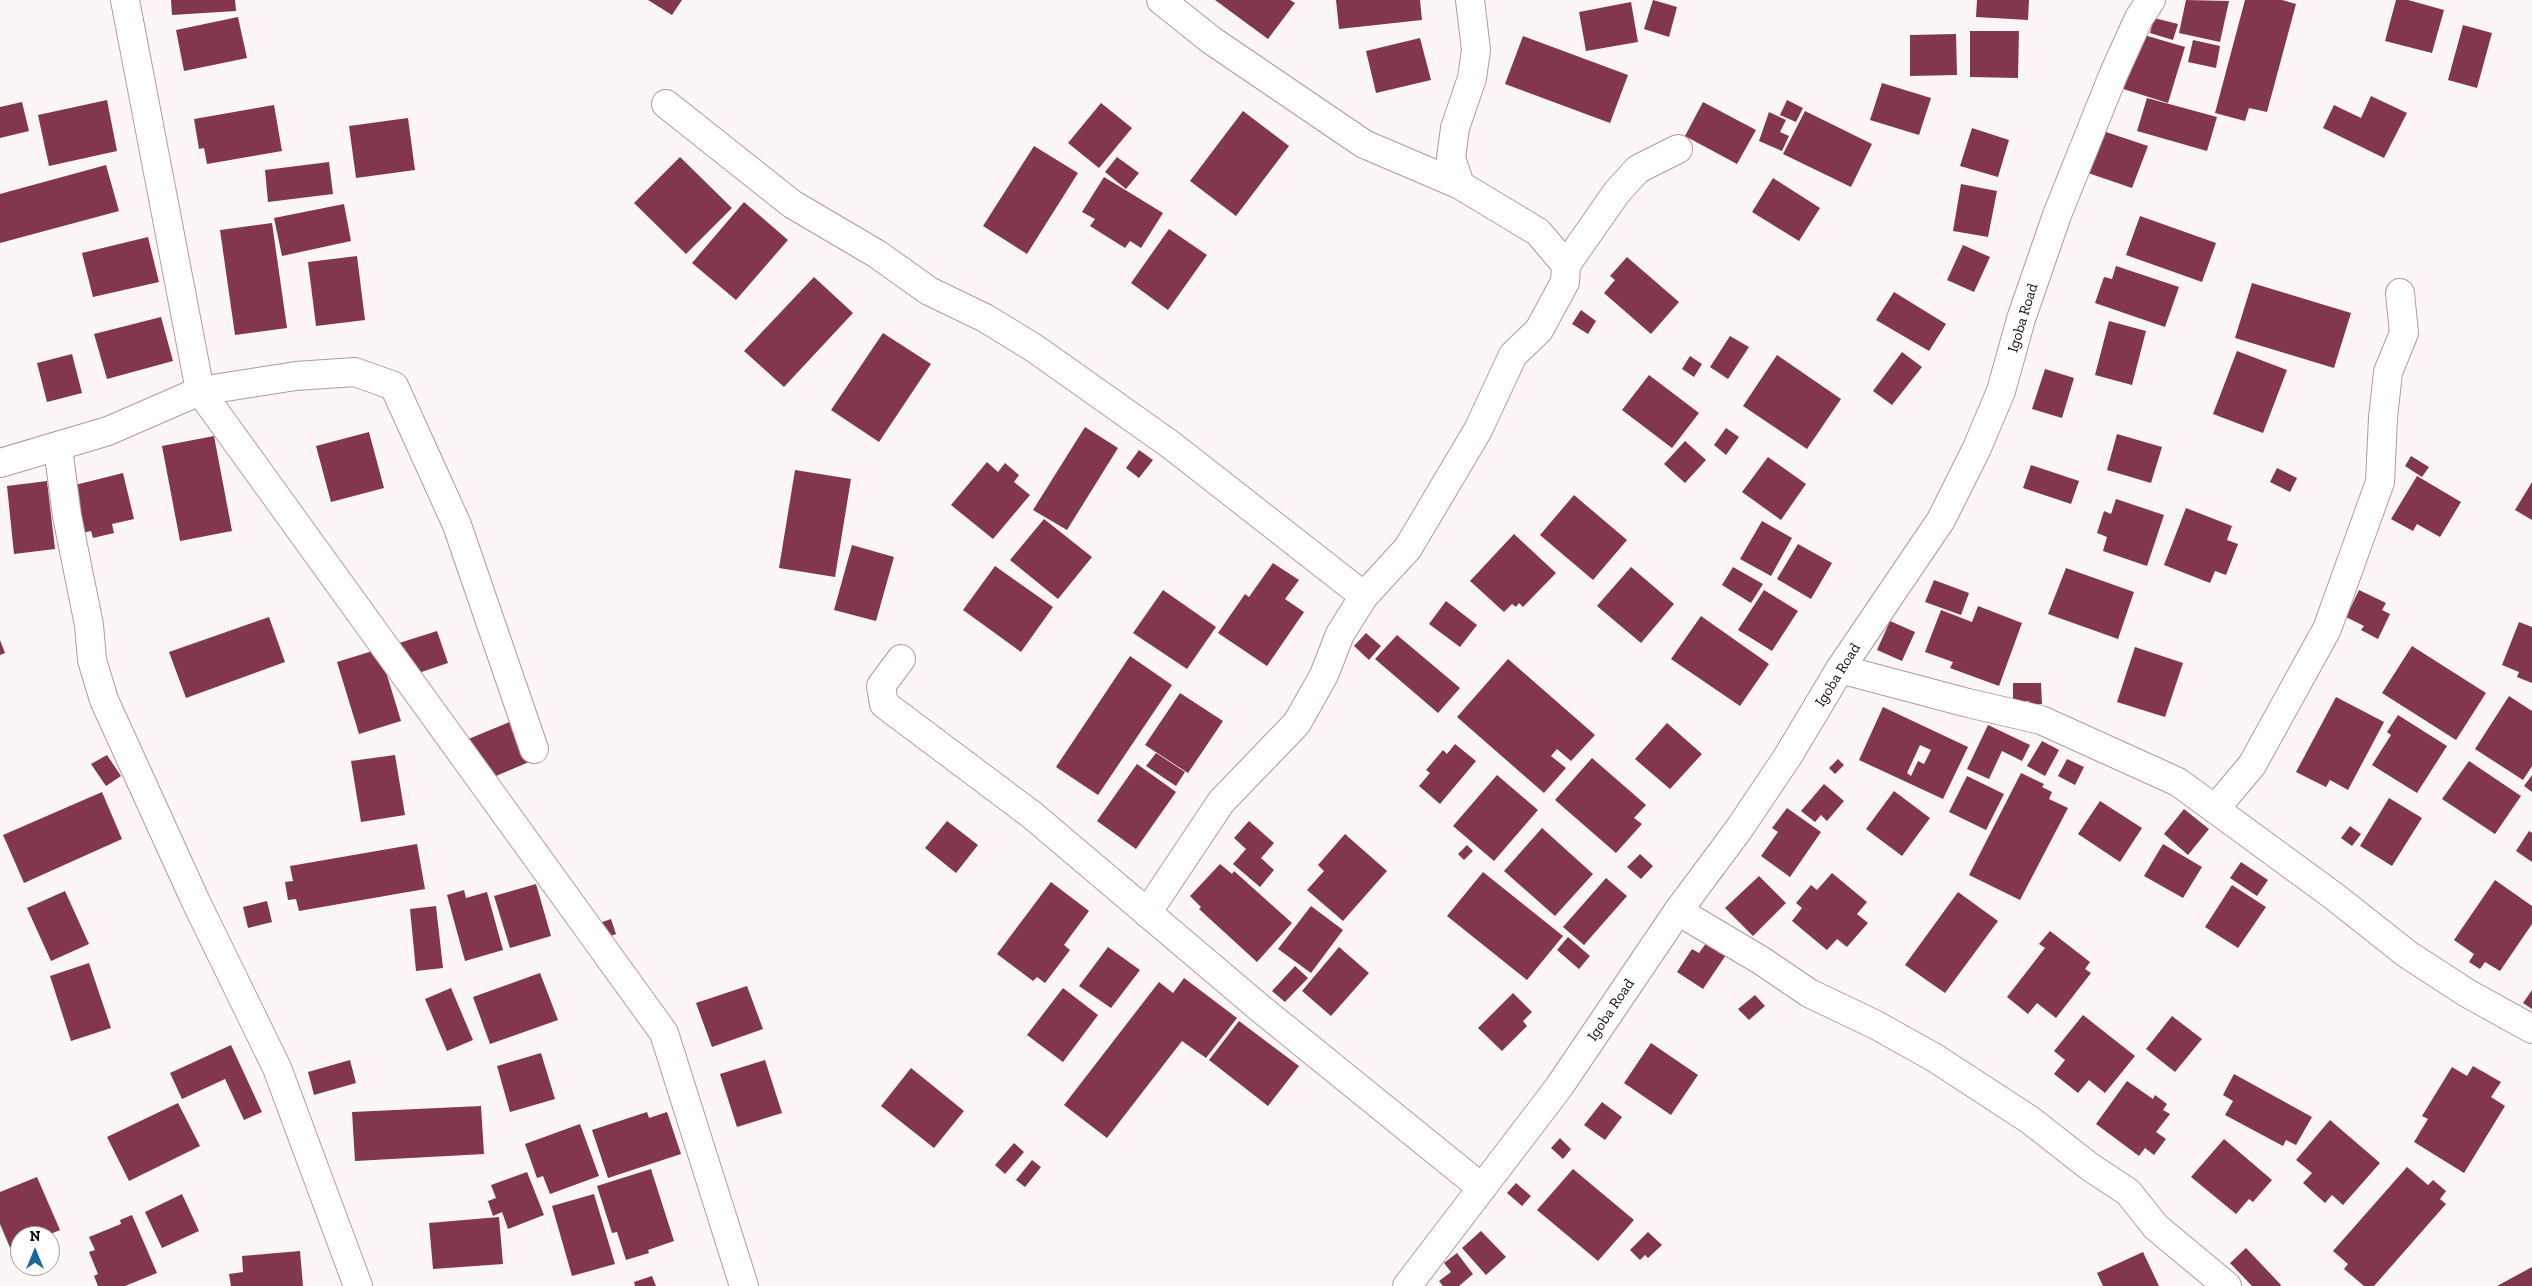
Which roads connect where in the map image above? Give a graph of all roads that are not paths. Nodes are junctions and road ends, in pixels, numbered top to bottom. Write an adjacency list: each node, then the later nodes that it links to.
1 (125, 0): 10 (street)
2 (1161, 0): 7 (street)
3 (1470, 0): 7 (street)
4 (2151, 0): 15 (street, Igoba Road)
5 (666, 104): 13 (street)
6 (1678, 149): 8 (street)
7 (1460, 185): 8 (street)
8 (1566, 265): 13 (street)
9 (2400, 293): 17 (street)
10 (200, 391): 11 (street); 16 (street); 23 (street)
11 (58, 448): 12 (street); 22 (street)
12 (0, 463)
13 (1364, 596): 19 (street)
14 (901, 659): 19 (street)
15 (1840, 669): 17 (street); 18 (street, Igoba Road)
16 (534, 749)
17 (2215, 809): 20 (street)
18 (1678, 911): 21 (street, Igoba Road); 25 (street)
19 (1147, 913): 21 (street)
20 (2532, 1029)
21 (1482, 1188): 24 (street, Igoba Road)
22 (358, 1286)
23 (744, 1286)
24 (1407, 1286)
25 (2227, 1286)

